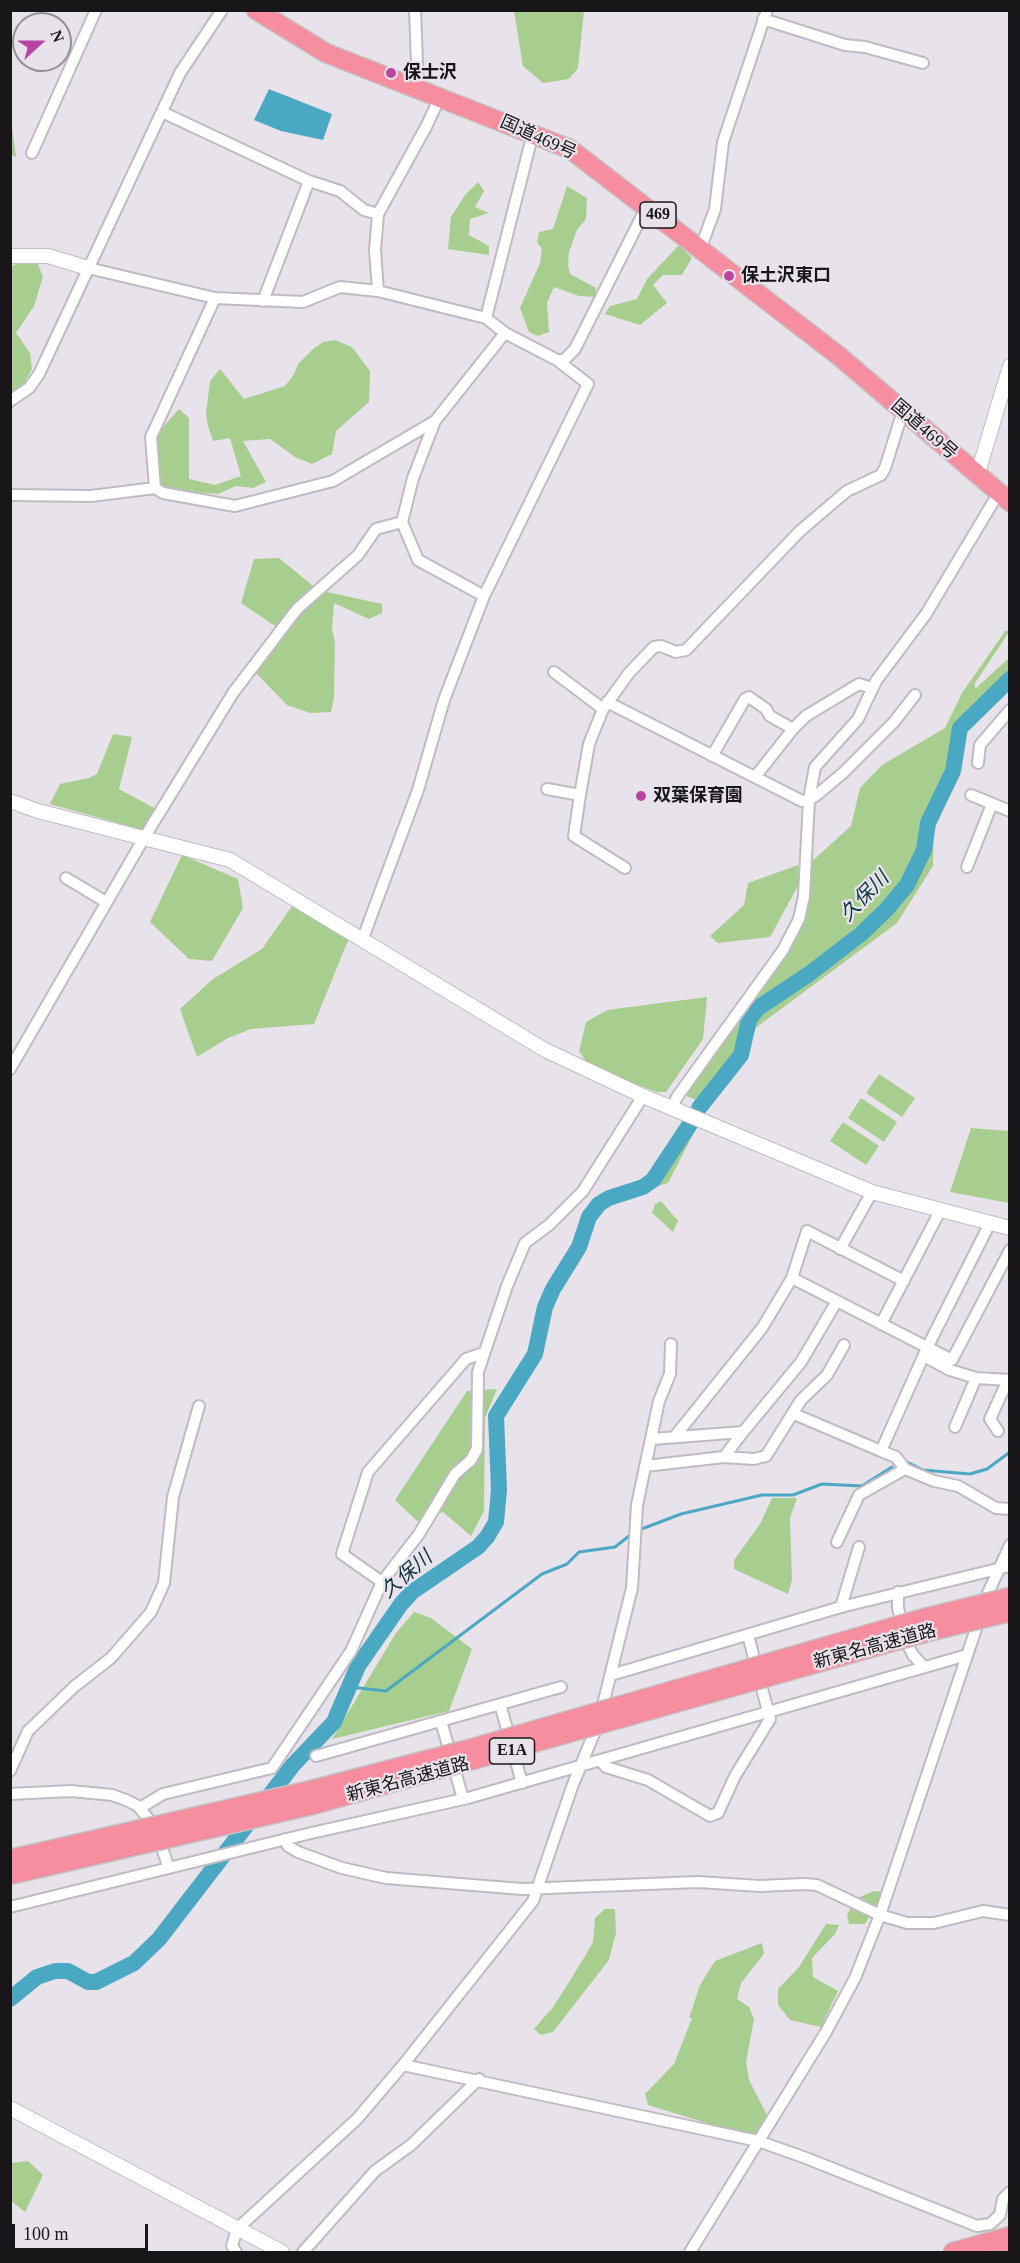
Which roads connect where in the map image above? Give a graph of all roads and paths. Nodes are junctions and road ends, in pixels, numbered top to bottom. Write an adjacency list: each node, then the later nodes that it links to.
1 (96, 10): 11 (street)
2 (222, 10): 9 (street)
3 (256, 10): 7 (highway, 国道469号 / 469)
4 (415, 10): 7 (street)
5 (765, 15): 6 (street); 15 (street)
6 (923, 63)
7 (418, 89): 8 (highway, 国道469号 / 469)
8 (440, 97): 10 (highway, 国道469号 / 469); 14 (street)
9 (162, 112): 12 (street); 17 (street)
10 (533, 133): 13 (highway, 国道469号 / 469); 21 (street)
11 (32, 153)
12 (309, 181): 14 (street); 20 (street)
13 (647, 206): 15 (highway, 国道469号 / 469); 23 (street)
14 (378, 214): 18 (street)
15 (700, 247): 26 (highway, 国道469号 / 469)
16 (10, 256): 17 (street)
17 (88, 268): 19 (street); 25 (street)
18 (378, 291): 20 (street); 21 (street)
19 (215, 298): 20 (street); 29 (street)
20 (263, 301)
21 (486, 318): 22 (street)
22 (505, 333): 23 (street); 27 (street)
23 (557, 360): 33 (street)
24 (1010, 366): 28 (street)
25 (10, 401)
26 (903, 411): 28 (highway, 国道469号 / 469); 37 (street)
27 (435, 421): 29 (street); 32 (street)
28 (977, 476): 31 (highway, 国道469号 / 469)
29 (155, 488): 30 (street)
30 (10, 495)
31 (1004, 498): 35 (street)
32 (402, 522): 33 (street); 50 (street)
33 (484, 596): 55 (street)
34 (554, 672): 37 (street)
35 (872, 688): 39 (street); 46 (street)
36 (915, 695): 46 (street)
37 (605, 706): 40 (street); 44 (street)
38 (1010, 710): 41 (street)
39 (793, 729): 40 (street); 42 (street)
40 (712, 756): 42 (street)
41 (978, 763)
42 (755, 777): 46 (street)
43 (547, 789): 44 (street)
44 (580, 795): 52 (street)
45 (971, 795): 48 (street)
46 (808, 800): 58 (street)
47 (10, 801): 50 (street)
48 (992, 804): 49 (street); 51 (street)
49 (1010, 811)
50 (144, 838): 54 (street); 55 (street)
51 (967, 867)
52 (625, 868)
53 (66, 878): 54 (street)
54 (106, 902): 56 (street)
55 (363, 938): 57 (street)
56 (10, 1069)
57 (643, 1096): 58 (street); 72 (street)
58 (672, 1108): 59 (street)
59 (872, 1192): 60 (street); 63 (street)
60 (940, 1210): 61 (street); 66 (street)
61 (990, 1223): 62 (street); 71 (street)
62 (1010, 1228)
63 (840, 1249): 65 (street); 66 (street)
64 (1010, 1250): 71 (street)
65 (792, 1278): 67 (street); 80 (street)
66 (904, 1281): 68 (street)
67 (837, 1301): 68 (street); 79 (street)
68 (881, 1324): 71 (street)
69 (671, 1344): 81 (street)
70 (843, 1345): 76 (street)
71 (926, 1352): 73 (street); 82 (street)
72 (483, 1353): 91 (street); 91 (street)
73 (976, 1378): 74 (street); 77 (street)
74 (1009, 1380): 78 (street)
75 (200, 1406): 107 (street)
76 (794, 1414): 82 (street); 83 (street)
77 (955, 1427)
78 (998, 1431)
79 (743, 1432): 80 (street); 83 (street)
80 (676, 1436): 81 (street)
81 (652, 1439): 84 (street)
82 (881, 1451): 85 (street)
83 (724, 1457): 84 (street)
84 (645, 1466): 99 (street)
85 (905, 1469): 86 (street); 87 (street)
86 (1010, 1509)
87 (837, 1542)
88 (1010, 1545): 90 (street)
89 (859, 1547): 94 (street)
90 (1004, 1567): 92 (street); 97 (street)
91 (382, 1582): 111 (street)
92 (898, 1592): 94 (street); 98 (street)
93 (1010, 1597): 113 (highway, 新東名高速道路 / E1A, bridge)
94 (841, 1607): 96 (street)
95 (1010, 1612): 115 (highway, 新東名高速道路 / E1A, bridge)
96 (748, 1635): 99 (street); 102 (street)
97 (967, 1655): 98 (street); 118 (street)
98 (924, 1667): 102 (street)
99 (611, 1675): 106 (street)
100 (561, 1687): 101 (street)
101 (500, 1704): 103 (street); 108 (street)
102 (770, 1711): 105 (street); 105 (street)
103 (441, 1720): 104 (street); 110 (street)
104 (316, 1756)
105 (600, 1760): 106 (street)
106 (580, 1766): 108 (street); 116 (street)
107 (10, 1771)
108 (522, 1783): 110 (street)
109 (10, 1794): 111 (street)
110 (463, 1799): 112 (street)
111 (140, 1808): 114 (street)
112 (285, 1839): 114 (street); 116 (street)
113 (10, 1859)
114 (169, 1868): 117 (street)
115 (10, 1875)
116 (538, 1887): 118 (street); 120 (street)
117 (10, 1907)
118 (880, 1915): 119 (street); 123 (street)
119 (1010, 1915)
120 (403, 2064): 121 (street); 125 (street)
121 (479, 2079): 123 (street); 130 (street)
122 (10, 2108): 125 (street)
123 (758, 2141): 124 (street); 131 (street)
124 (1010, 2192)
125 (237, 2229): 128 (street); 129 (street)
126 (1010, 2236): 132 (highway)
127 (1010, 2251): 133 (highway)
128 (236, 2253)
129 (282, 2253)
130 (303, 2253)
131 (690, 2253)
132 (952, 2253)
133 (1003, 2253)

